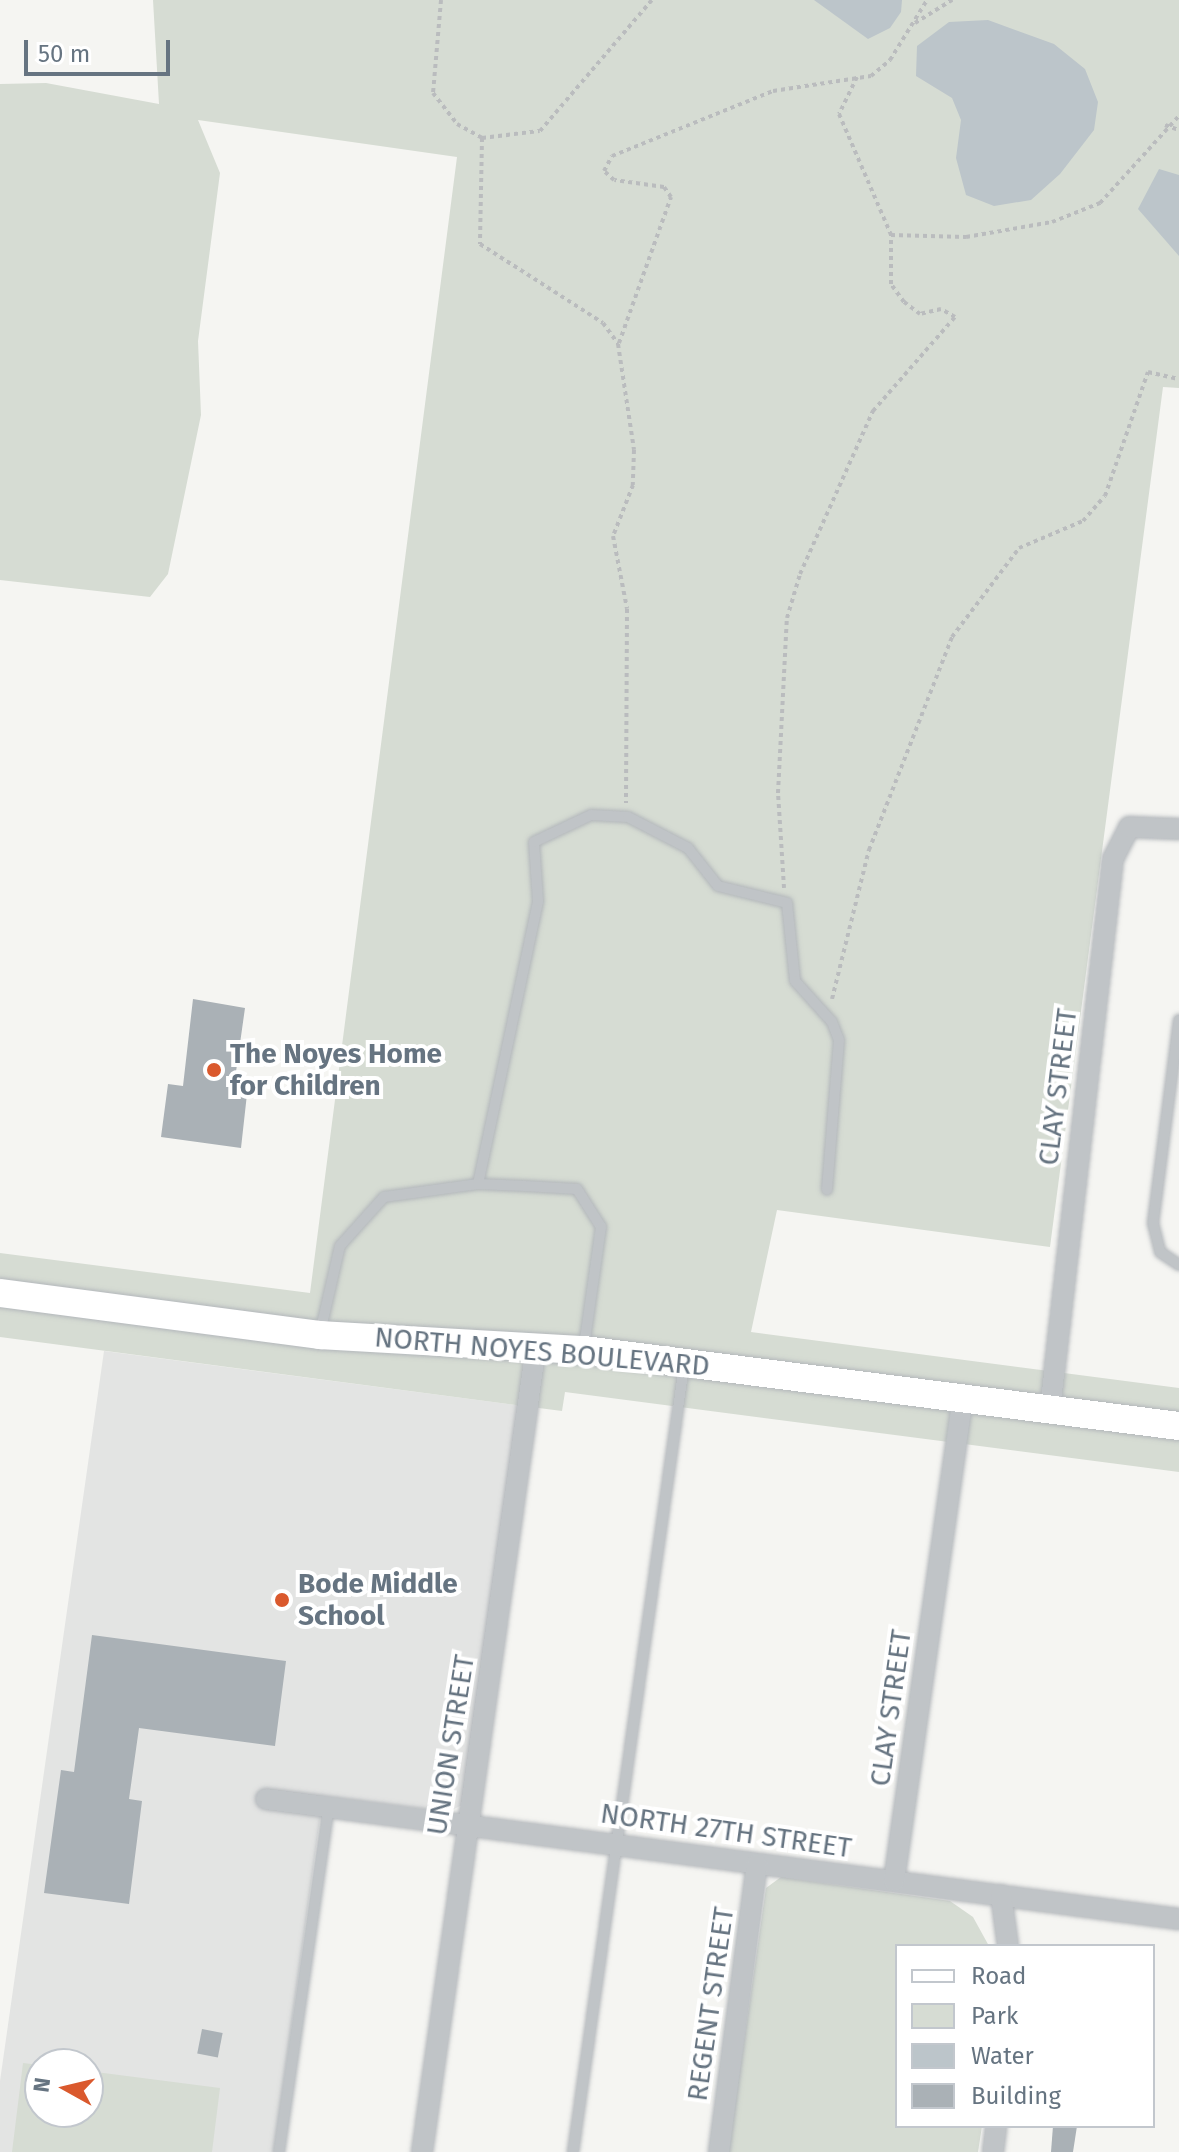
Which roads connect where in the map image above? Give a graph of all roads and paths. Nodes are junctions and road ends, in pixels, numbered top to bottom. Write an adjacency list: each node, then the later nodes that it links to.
1 (441, 0): 10 (path)
2 (652, 0): 10 (path)
3 (927, 0): 5 (path)
4 (952, 0): 5 (path)
5 (913, 25): 6 (path)
6 (858, 76): 11 (path); 12 (path)
7 (1179, 116): 8 (path)
8 (1165, 125): 9 (path); 11 (path)
9 (1179, 130)
10 (482, 138): 12 (path)
11 (891, 235): 16 (path)
12 (618, 344): 14 (path)
13 (1179, 379): 17 (path)
14 (628, 817): 16 (lane); 19 (lane)
15 (1179, 829): 28 (street, CLAY STREET)
16 (787, 903): 17 (lane)
17 (826, 1017): 20 (lane)
18 (1179, 1020): 21 (lane)
19 (478, 1184): 23 (lane); 25 (lane)
20 (827, 1190)
21 (1179, 1265)
22 (0, 1293): 23 (street, NORTH NOYES BOULEVARD)
23 (320, 1335): 24 (street, NORTH NOYES BOULEVARD)
24 (536, 1347): 25 (street, NORTH NOYES BOULEVARD); 32 (street, UNION STREET)
25 (584, 1350): 26 (street, NORTH NOYES BOULEVARD)
26 (685, 1363): 27 (street, NORTH NOYES BOULEVARD); 33 (lane)
27 (963, 1399): 28 (street, NORTH NOYES BOULEVARD); 35 (street, CLAY STREET)
28 (1050, 1409): 29 (street, NORTH NOYES BOULEVARD)
29 (1179, 1426)
30 (266, 1799): 31 (street, NORTH 27TH STREET)
31 (330, 1806): 32 (street, NORTH 27TH STREET); 40 (lane)
32 (467, 1824): 33 (street, NORTH 27TH STREET); 41 (street, UNION STREET)
33 (617, 1844): 34 (street, NORTH 27TH STREET); 42 (lane)
34 (757, 1864): 35 (street, NORTH 27TH STREET); 43 (street, REGENT STREET)
35 (894, 1881): 36 (street, NORTH 27TH STREET)
36 (1001, 1895): 37 (street, NORTH 27TH STREET); 38 (street)
37 (1179, 1919)
38 (1008, 1944)
39 (996, 2128): 44 (street)
40 (279, 2152)
41 (422, 2152)
42 (573, 2152)
43 (719, 2152)
44 (993, 2152)

